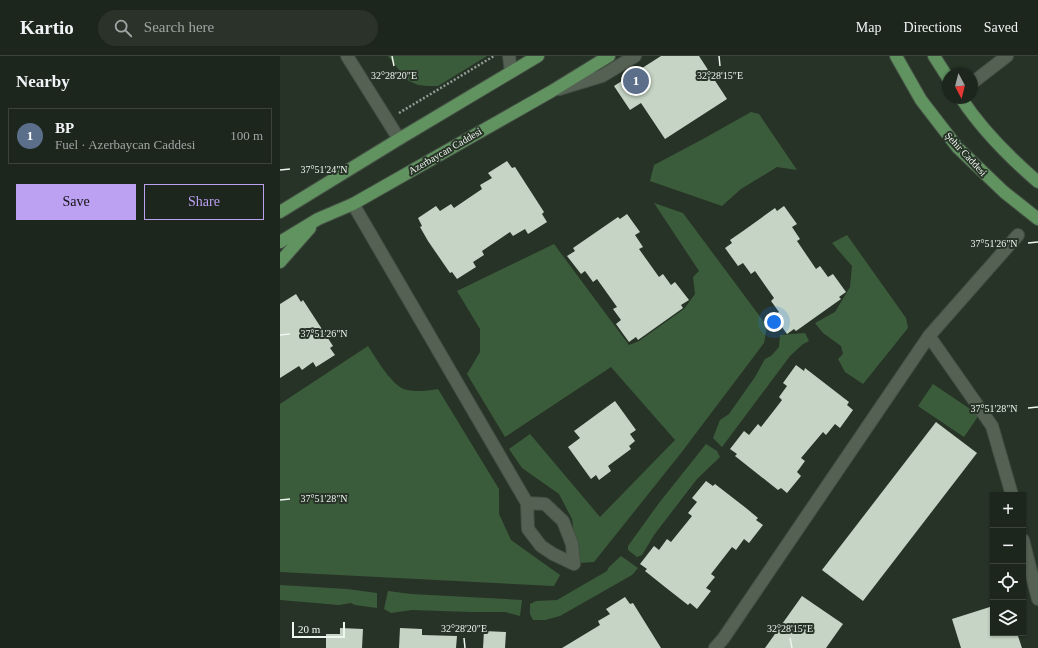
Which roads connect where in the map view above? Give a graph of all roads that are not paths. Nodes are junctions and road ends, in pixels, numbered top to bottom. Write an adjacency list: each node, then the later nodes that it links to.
1 (347, 56): 14 (street)
2 (509, 56): 10 (street)
3 (538, 56): 10 (main road)
4 (609, 56): 12 (main road, Azerbaycan Caddesi)
5 (635, 56): 12 (street)
6 (896, 56): 19 (main road, Şehir Caddesi)
7 (934, 56): 9 (main road)
8 (1007, 56): 11 (street)
9 (942, 69)
10 (511, 72): 14 (main road)
11 (978, 78)
12 (552, 90): 16 (main road, Azerbaycan Caddesi)
13 (965, 104): 15 (main road)
14 (399, 139): 17 (main road)
15 (1038, 182)
16 (353, 204): 18 (main road, Azerbaycan Caddesi); 25 (street)
17 (280, 212)
18 (318, 219): 21 (main road, Azerbaycan Caddesi); 22 (main road)
19 (1038, 220)
20 (1018, 235): 23 (street)
21 (280, 242)
22 (280, 262)
23 (929, 336): 24 (street); 28 (street)
24 (1011, 492)
25 (527, 502): 25 (street)
26 (1026, 552): 27 (street)
27 (1038, 599)
28 (715, 648)

